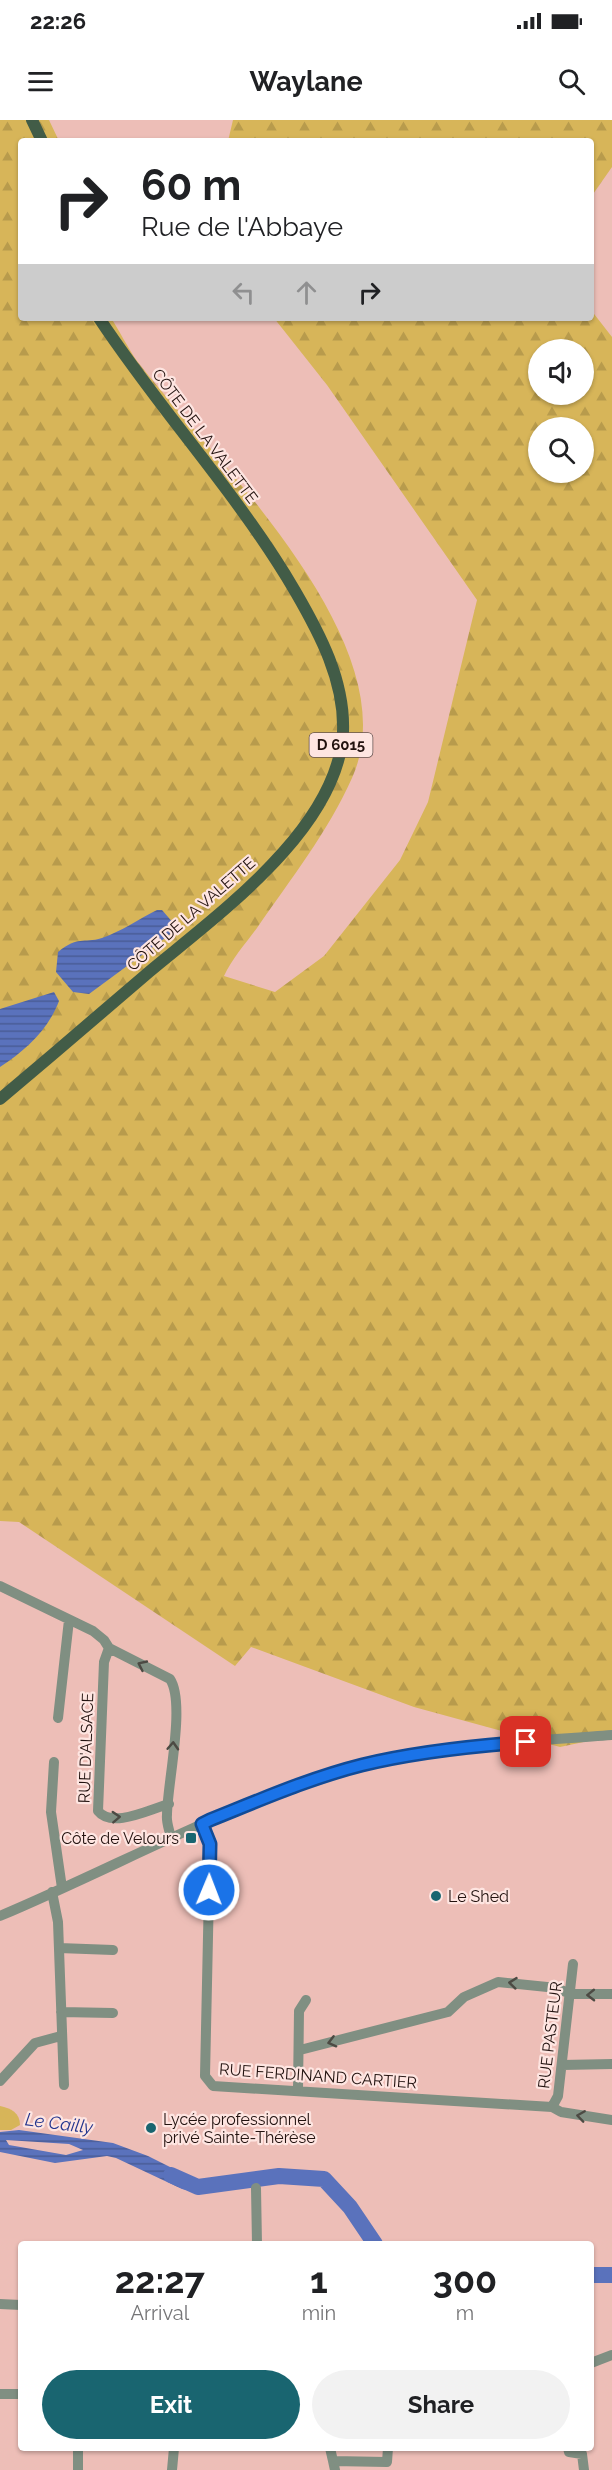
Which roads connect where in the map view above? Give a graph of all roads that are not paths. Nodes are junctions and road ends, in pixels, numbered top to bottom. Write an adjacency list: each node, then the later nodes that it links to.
1 (32, 120): 2 (main road)
2 (41, 138)
3 (101, 321): 4 (main road, CÔTE DE LA VALETTE / D 6015)
4 (0, 1099)
5 (0, 1586): 6 (street)
6 (69, 1620): 7 (street); 8 (street)
7 (109, 1648): 11 (street, one-way to 7); 11 (street, RUE D'ALSACE, one-way to 11)
8 (58, 1718)
9 (612, 1735): 12 (street)
10 (54, 1762): 14 (street)
11 (169, 1804): 13 (street)
12 (206, 1822): 13 (street); 30 (street, RUE FERDINAND CARTIER)
13 (171, 1839): 14 (street)
14 (57, 1890): 15 (street); 16 (street)
15 (0, 1916)
16 (59, 1948): 17 (street); 22 (street)
17 (113, 1950)
18 (573, 1964): 19 (street, RUE PASTEUR)
19 (570, 1994): 20 (street, one-way to 19); 25 (street, one-way to 25); 27 (street, RUE PASTEUR)
20 (612, 1994)
21 (306, 2000): 25 (street)
22 (61, 2012): 23 (street); 24 (street)
23 (114, 2013)
24 (61, 2036): 28 (street); 29 (street)
25 (300, 2050): 30 (street)
26 (612, 2064): 27 (street)
27 (562, 2065): 31 (street, RUE PASTEUR)
28 (0, 2081)
29 (64, 2085)
30 (298, 2090): 31 (street, RUE FERDINAND CARTIER)
31 (552, 2107): 32 (street, RUE FERDINAND CARTIER, one-way to 31)
32 (612, 2120)
33 (255, 2188): 34 (street)
34 (257, 2241)
35 (0, 2304): 36 (street)
36 (18, 2305)
37 (612, 2355): 38 (street)
38 (594, 2362)
39 (0, 2394): 40 (street)
40 (18, 2394)
41 (78, 2451): 47 (street)
42 (174, 2451): 48 (street)
43 (331, 2451): 46 (street)
44 (388, 2451): 46 (street)
45 (569, 2451): 49 (street)
46 (334, 2466)
47 (78, 2470)
48 (172, 2470)
49 (585, 2470)

